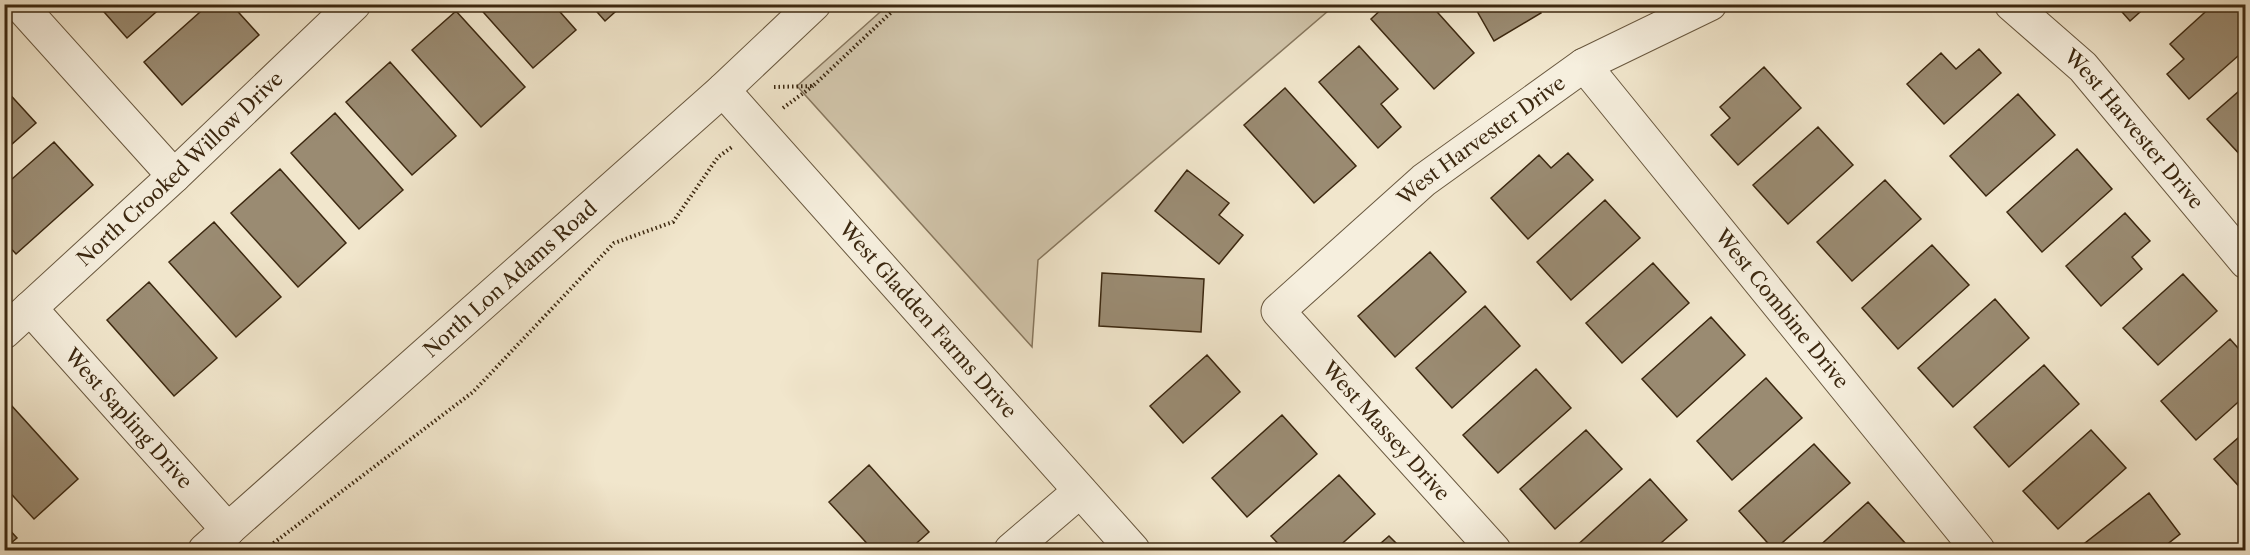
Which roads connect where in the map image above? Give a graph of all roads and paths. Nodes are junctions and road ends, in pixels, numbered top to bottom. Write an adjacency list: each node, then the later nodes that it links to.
1 (19, 4): 11 (street)
2 (354, 4): 11 (street, North Crooked Willow Drive)
3 (814, 4): 9 (street, North Lon Adams Road)
4 (900, 4): 8 (path)
5 (1710, 4): 7 (street, West Harvester Drive)
6 (2011, 4): 12 (street, West Harvester Drive)
7 (1584, 65): 14 (street, West Harvester Drive); 22 (street, West Combine Drive)
8 (813, 86): 9 (path); 10 (path)
9 (723, 90): 10 (street, West Gladden Farms Drive); 17 (street, North Lon Adams Road)
10 (757, 128): 16 (street, West Gladden Farms Drive); 18 (path)
11 (174, 176): 13 (street, North Crooked Willow Drive)
12 (2246, 262)
13 (30, 308): 15 (street, North Crooked Willow Drive); 17 (street, West Sapling Drive)
14 (1278, 311): 21 (street, West Massey Drive)
15 (4, 332)
16 (1080, 491): 19 (street); 20 (street, West Gladden Farms Drive)
17 (217, 540)
18 (268, 550)
19 (1011, 550)
20 (1133, 550)
21 (1494, 550)
22 (1978, 550)

